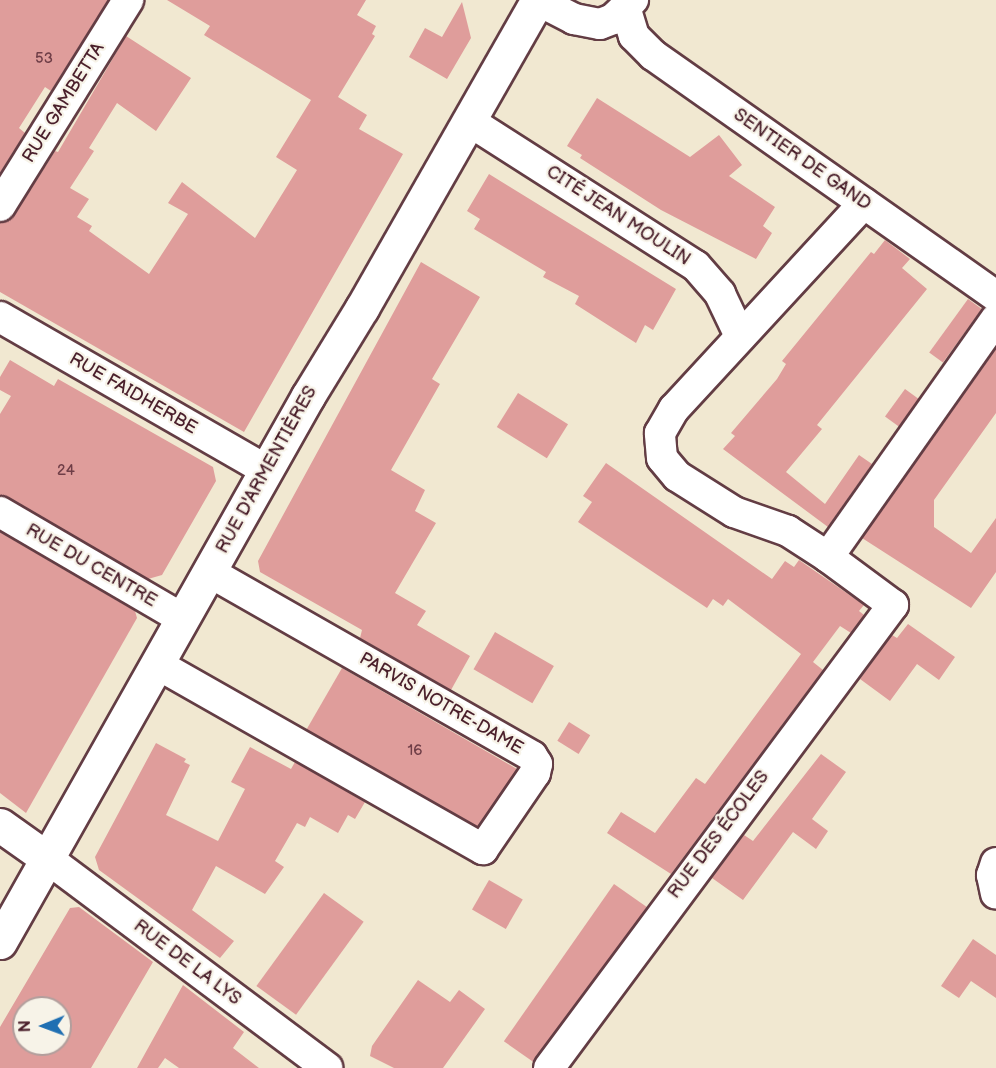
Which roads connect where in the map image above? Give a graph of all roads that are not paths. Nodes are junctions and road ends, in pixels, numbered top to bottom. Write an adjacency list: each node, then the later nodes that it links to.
1 (128, 0): 6 (street, RUE GAMBETTA)
2 (537, 0): 3 (street); 4 (main road, RUE D'ARMENTIÈRES)
3 (623, 3): 5 (street, SENTIER DE GAND)
4 (468, 121): 10 (street, CITÉ JEAN MOULIN); 11 (main road, RUE D'ARMENTIÈRES)
5 (864, 203): 7 (street, SENTIER DE GAND); 10 (street)
6 (0, 206)
7 (996, 296)
8 (0, 318): 11 (street, RUE FAIDHERBE)
9 (996, 319): 13 (street)
10 (740, 336): 13 (street)
11 (266, 470): 14 (main road, RUE D'ARMENTIÈRES)
12 (0, 512): 15 (street, RUE DU CENTRE)
13 (828, 557): 23 (street, RUE DES ÉCOLES)
14 (209, 572): 15 (main road, RUE D'ARMENTIÈRES); 16 (street, PARVIS NOTRE-DAME)
15 (183, 619): 16 (main road, RUE D'ARMENTIÈRES)
16 (157, 664): 18 (main road, RUE D'ARMENTIÈRES)
17 (0, 825): 18 (main road)
18 (48, 859): 21 (main road, RUE D'ARMENTIÈRES); 22 (street, RUE DE LA LYS)
19 (996, 863): 20 (street)
20 (996, 894)
21 (0, 942)
22 (327, 1068)
23 (549, 1068)

